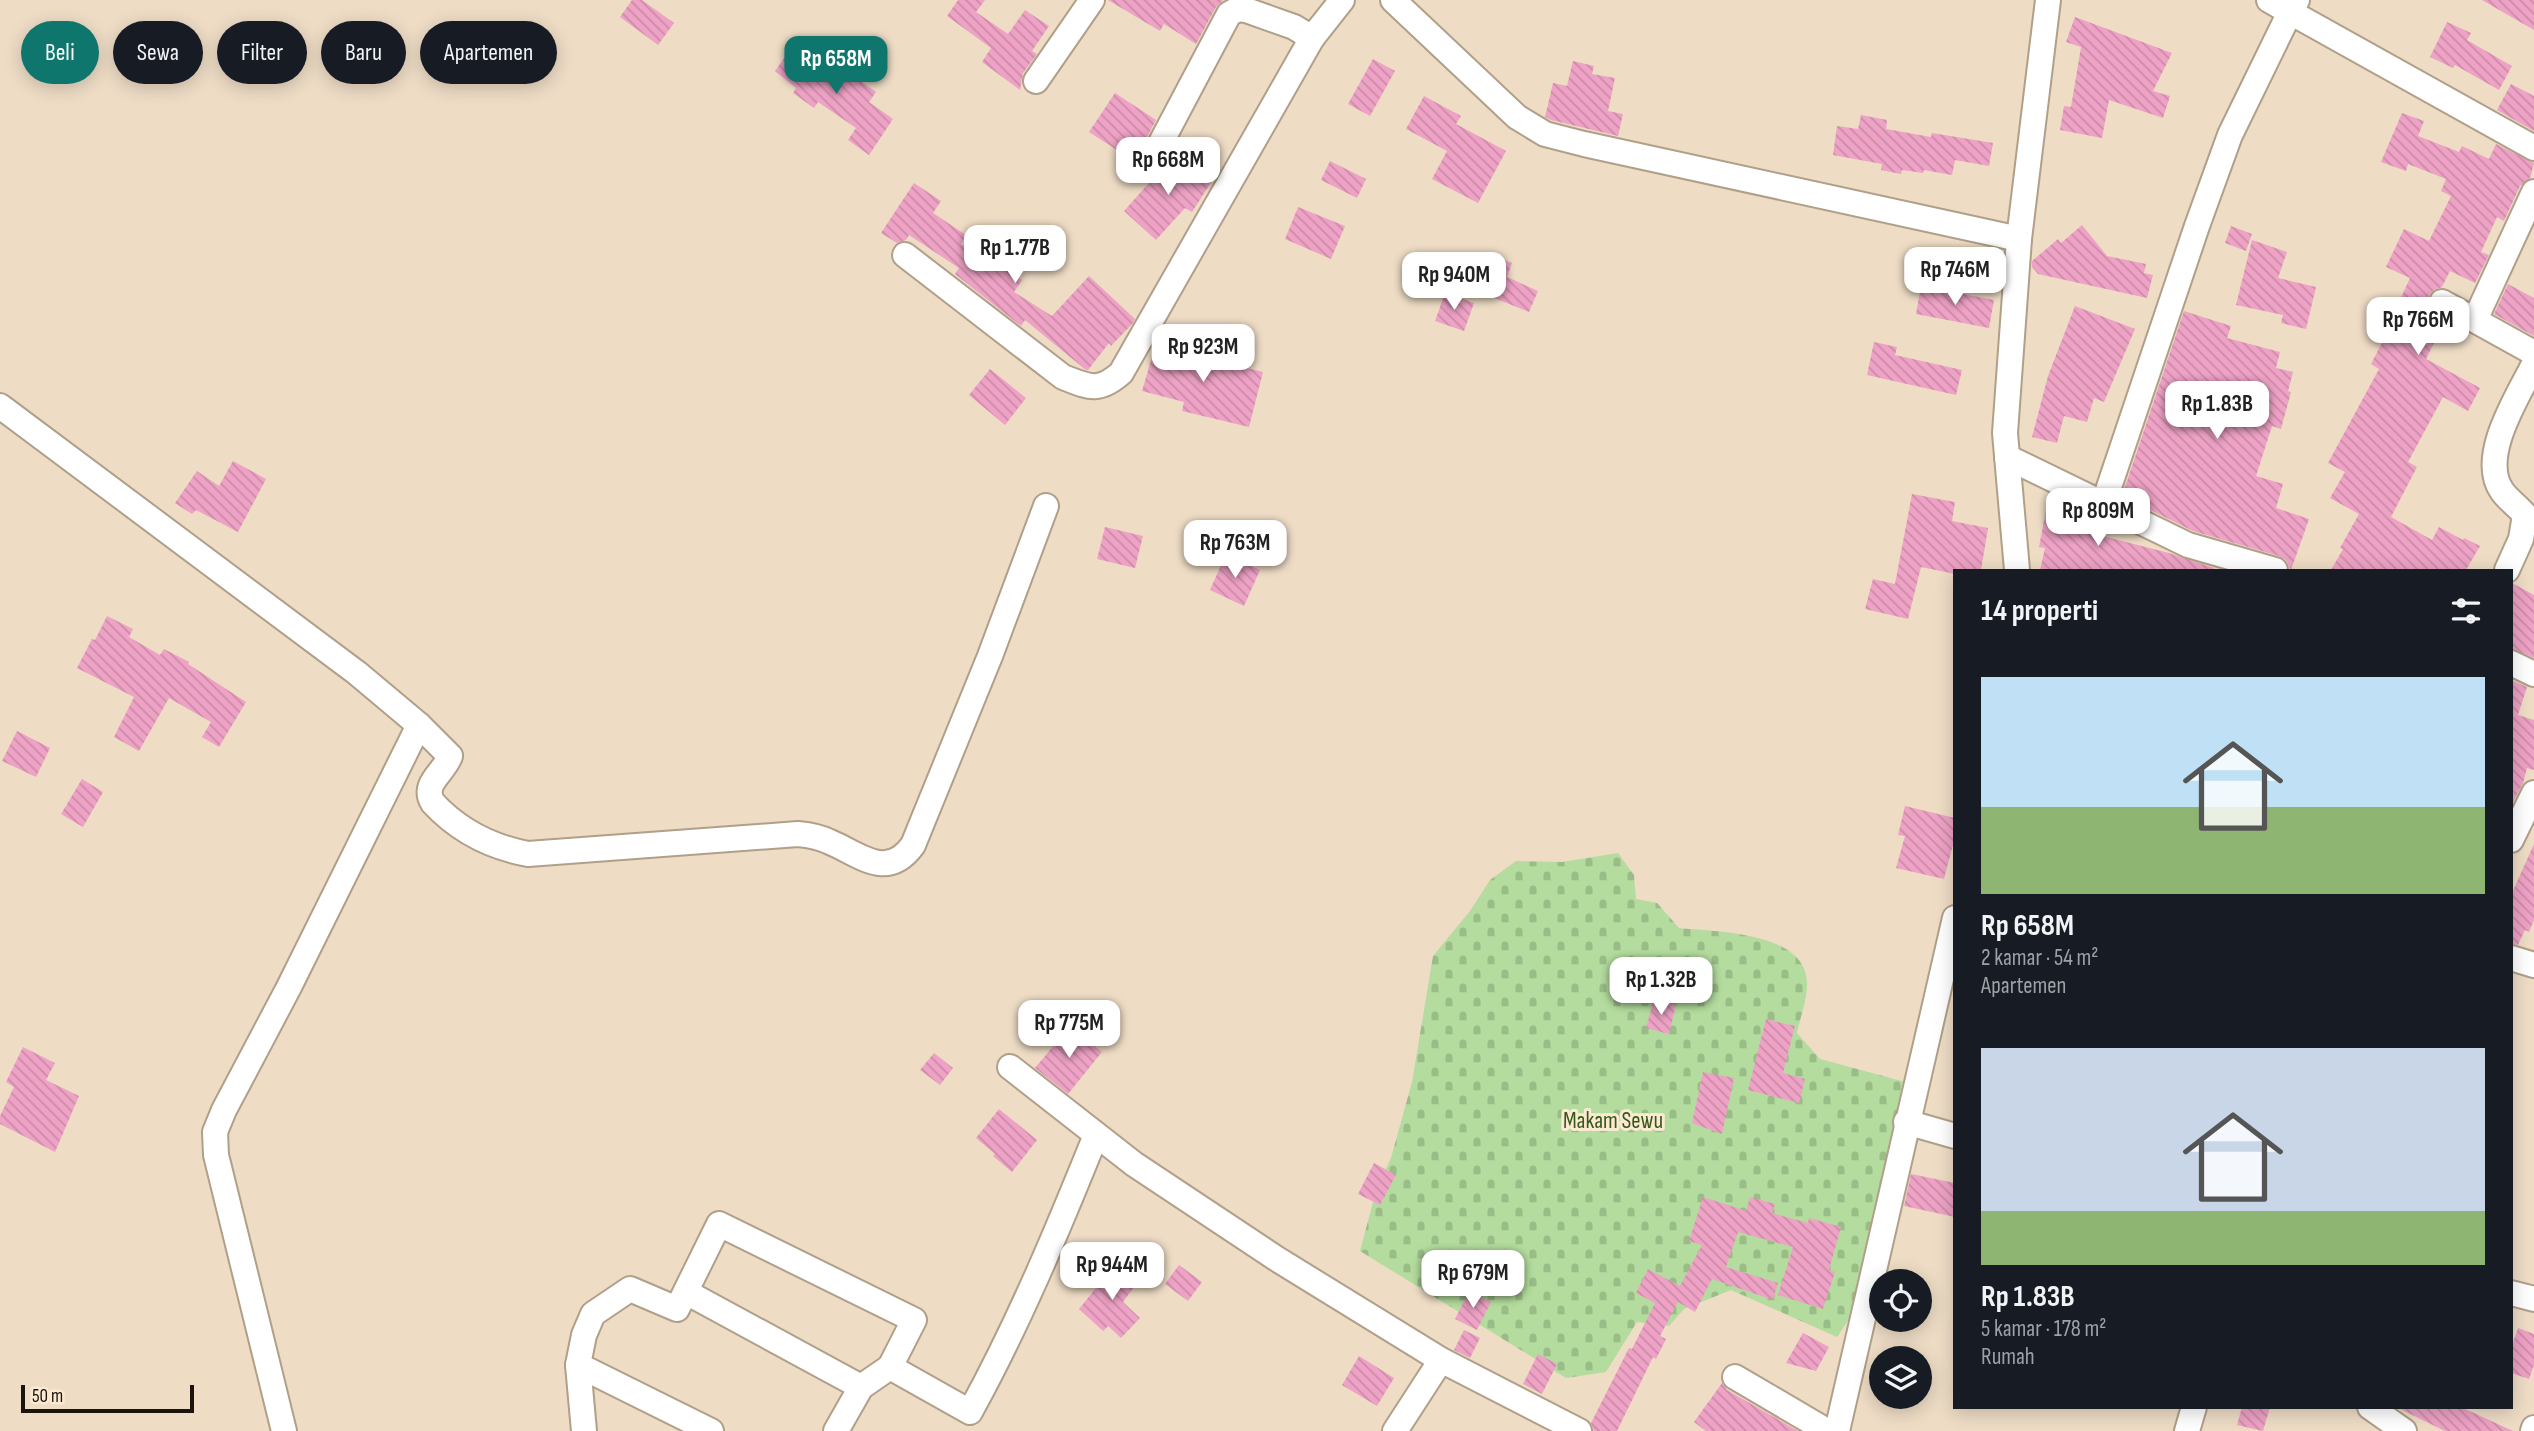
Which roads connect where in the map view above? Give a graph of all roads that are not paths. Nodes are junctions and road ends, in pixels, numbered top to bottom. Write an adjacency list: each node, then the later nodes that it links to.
1 (1092, 0): 7 (street)
2 (1342, 0): 6 (street)
3 (1393, 0): 11 (street)
4 (2048, 0): 11 (street)
5 (2286, 4): 8 (street); 19 (street)
6 (1312, 38): 9 (street); 12 (street)
7 (1036, 81)
8 (2534, 148)
9 (1147, 169)
10 (2534, 192): 14 (street)
11 (2019, 239): 18 (street)
12 (905, 255)
13 (2442, 302): 14 (street)
14 (2476, 320): 15 (street)
15 (2534, 353)
16 (2534, 364): 23 (street)
17 (0, 406): 26 (street)
18 (2007, 457): 19 (street); 21 (street)
19 (2103, 505): 22 (street)
20 (1046, 506): 26 (street)
21 (2017, 569)
22 (2272, 569)
23 (2507, 569)
24 (2513, 664): 25 (street)
25 (2534, 674)
26 (419, 725): 46 (street)
27 (2534, 793): 28 (street)
28 (2513, 837)
29 (1953, 926): 33 (street)
30 (2513, 959): 31 (street)
31 (2534, 965)
32 (1010, 1067): 34 (street)
33 (1906, 1122): 35 (street); 53 (street)
34 (1097, 1135): 39 (street); 41 (street)
35 (1953, 1135)
36 (685, 1292): 40 (street); 41 (street); 43 (street)
37 (2513, 1294): 38 (street)
38 (2534, 1299)
39 (1441, 1360): 50 (street); 51 (street)
40 (578, 1365): 47 (street); 48 (street)
41 (890, 1367): 43 (street)
42 (1735, 1377): 52 (street)
43 (861, 1387): 49 (street)
44 (2193, 1409): 54 (street)
45 (2373, 1409): 55 (street)
46 (284, 1431)
47 (584, 1431)
48 (711, 1431)
49 (836, 1431)
50 (1395, 1431)
51 (1580, 1431)
52 (1827, 1431)
53 (1837, 1431)
54 (2187, 1431)
55 (2404, 1431)

